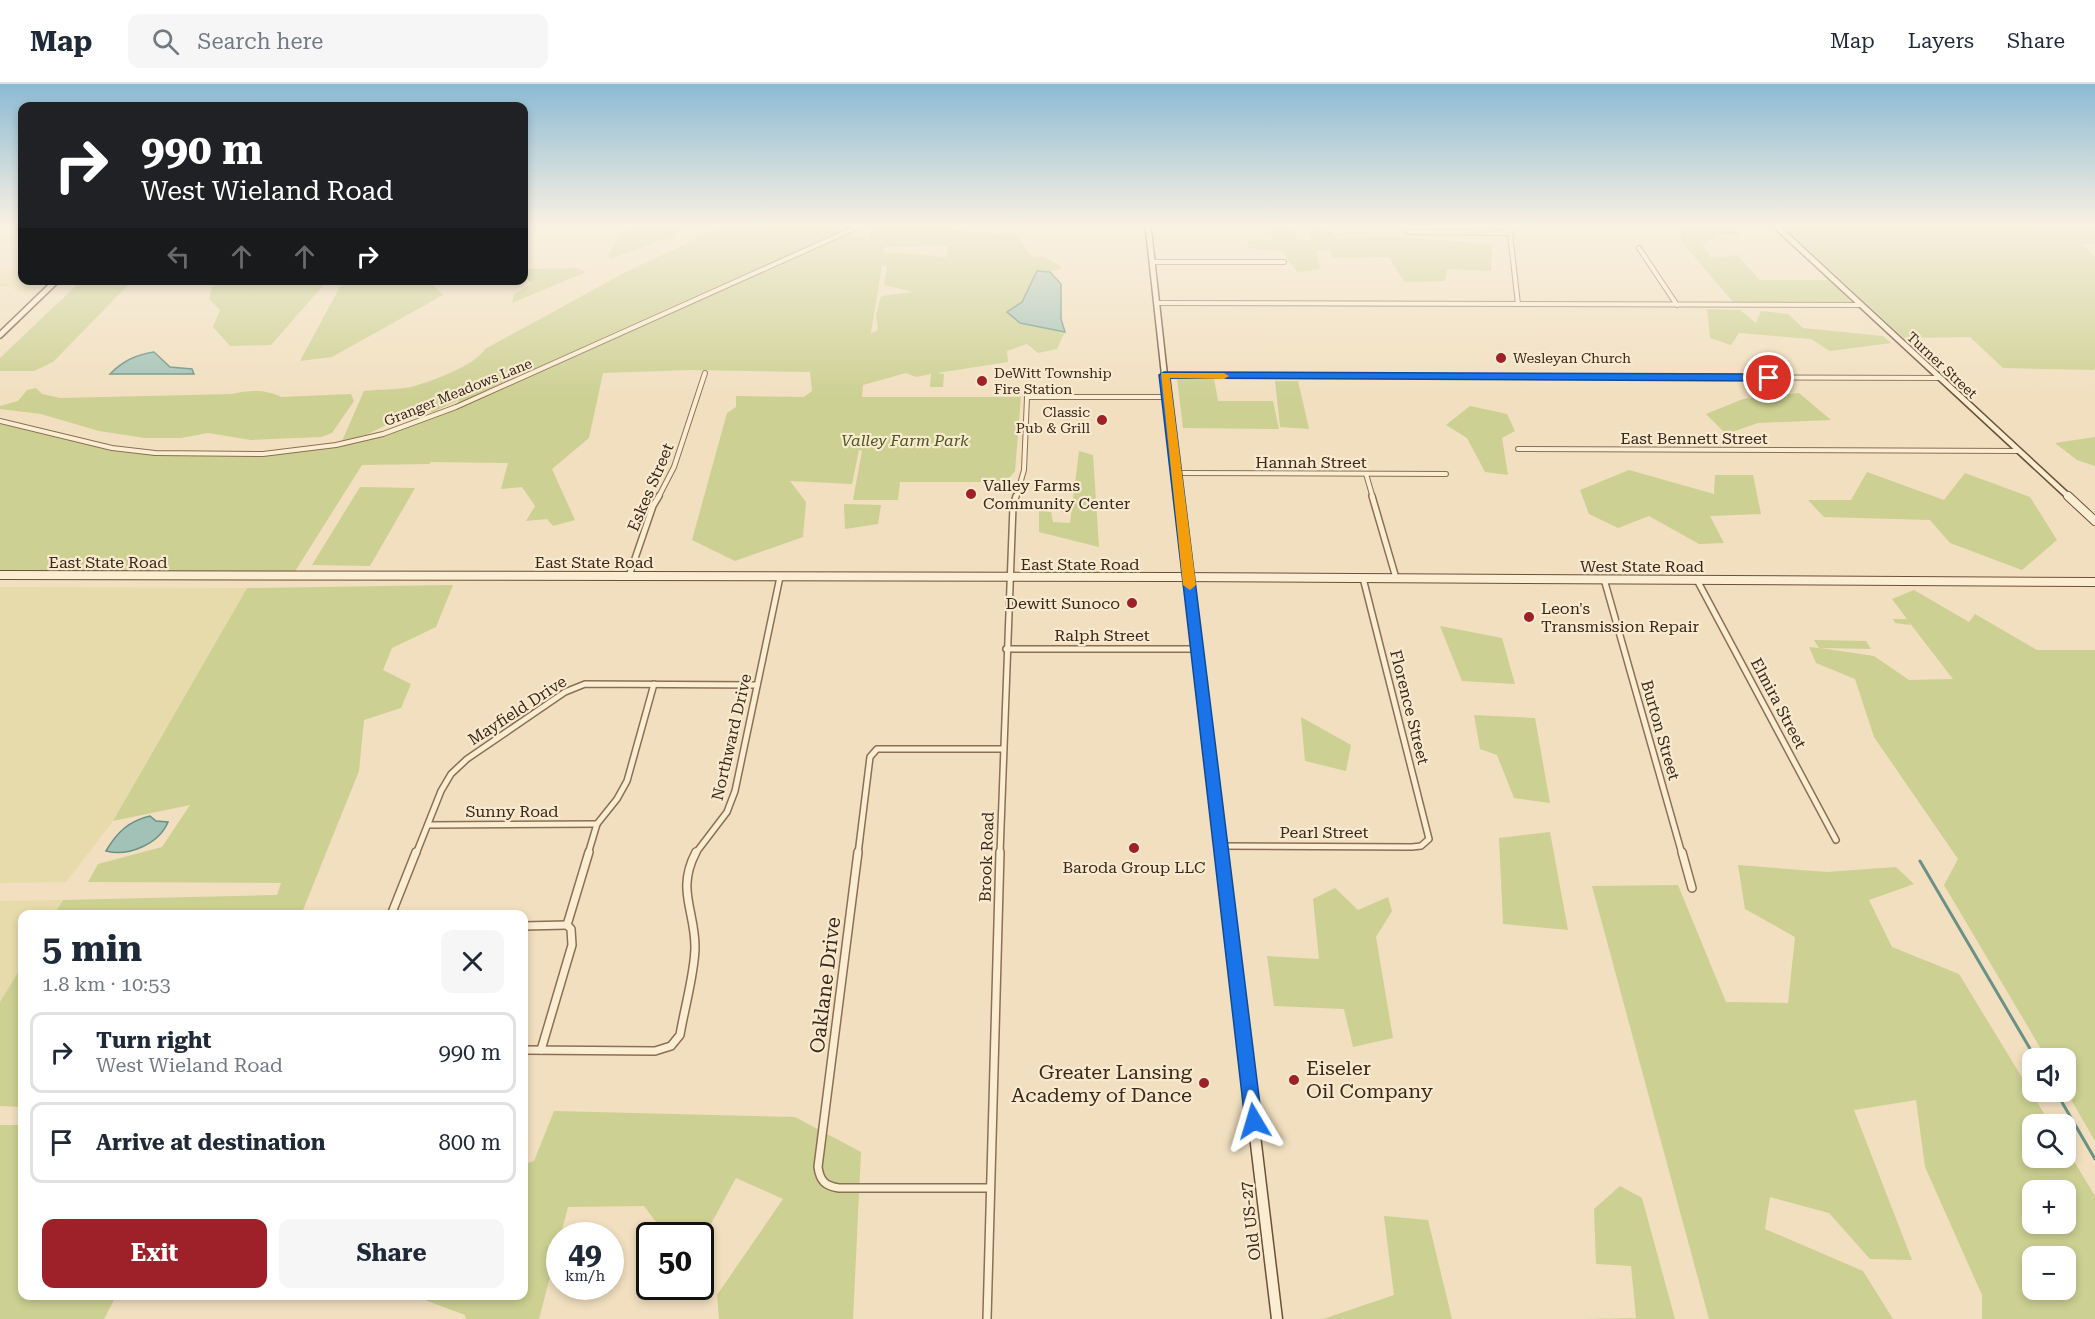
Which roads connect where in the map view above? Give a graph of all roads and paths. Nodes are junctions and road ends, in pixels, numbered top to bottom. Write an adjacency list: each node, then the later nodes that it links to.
1 (733, 283): 16 (street, Granger Meadows Lane)
2 (1155, 283): 7 (street, Old US-27)
3 (1516, 283): 8 (street)
4 (1662, 283): 9 (street)
5 (1836, 283): 10 (street, Turner Street)
6 (52, 285): 11 (street)
7 (1157, 303): 8 (street); 13 (street, Old US-27)
8 (1518, 304): 9 (street)
9 (1677, 305): 10 (street)
10 (1860, 305): 14 (street, Turner Street)
11 (0, 335)
12 (705, 373): 24 (street, Eskes Street)
13 (1164, 375): 14 (street); 15 (street, Old US-27)
14 (1939, 378): 18 (street, Turner Street)
15 (1167, 397): 19 (street, Old US-27); 26 (street, Brook Road)
16 (0, 421)
17 (1518, 449): 18 (street, East Bennett Street)
18 (2018, 451): 22 (street, Turner Street)
19 (1176, 473): 20 (street, Hannah Street); 27 (street, Old US-27)
20 (1366, 474): 21 (street, Hannah Street); 29 (street)
21 (1446, 474)
22 (2095, 521)
23 (0, 575): 24 (street, East State Road)
24 (629, 576): 25 (street, East State Road)
25 (780, 577): 26 (street, East State Road); 36 (street, Northward Drive)
26 (1010, 577): 27 (street, East State Road); 33 (street, Brook Road)
27 (1189, 578): 28 (street, West State Road); 34 (street, Old US-27)
28 (1363, 578): 29 (street, West State Road); 41 (street, Florence Street)
29 (1396, 578): 30 (street, West State Road)
30 (1604, 579): 31 (street, West State Road); 43 (street, Burton Street)
31 (1697, 580): 32 (street, West State Road); 40 (street, Elmira Street)
32 (2095, 582)
33 (1006, 649): 34 (street, Ralph Street); 37 (street, Brook Road)
34 (1197, 649): 42 (street, Old US-27)
35 (654, 684): 36 (street, Mayfield Drive); 38 (street); 39 (street, Mayfield Drive)
36 (757, 685): 48 (street, Northward Drive)
37 (1003, 749): 49 (street, Brook Road); 49 (street, Oaklane Drive)
38 (597, 824): 39 (street, Sunny Road); 46 (street)
39 (428, 825): 44 (street, Mayfield Drive)
40 (1836, 840)
41 (1427, 843): 42 (street, Pearl Street)
42 (1221, 846): 51 (street, Old US-27)
43 (1692, 888)
44 (393, 910)
45 (528, 926): 46 (street)
46 (567, 926): 48 (street)
47 (528, 1050): 48 (street)
48 (541, 1050)
49 (990, 1188): 50 (street, Brook Road)
50 (987, 1319)
51 (1277, 1319)

